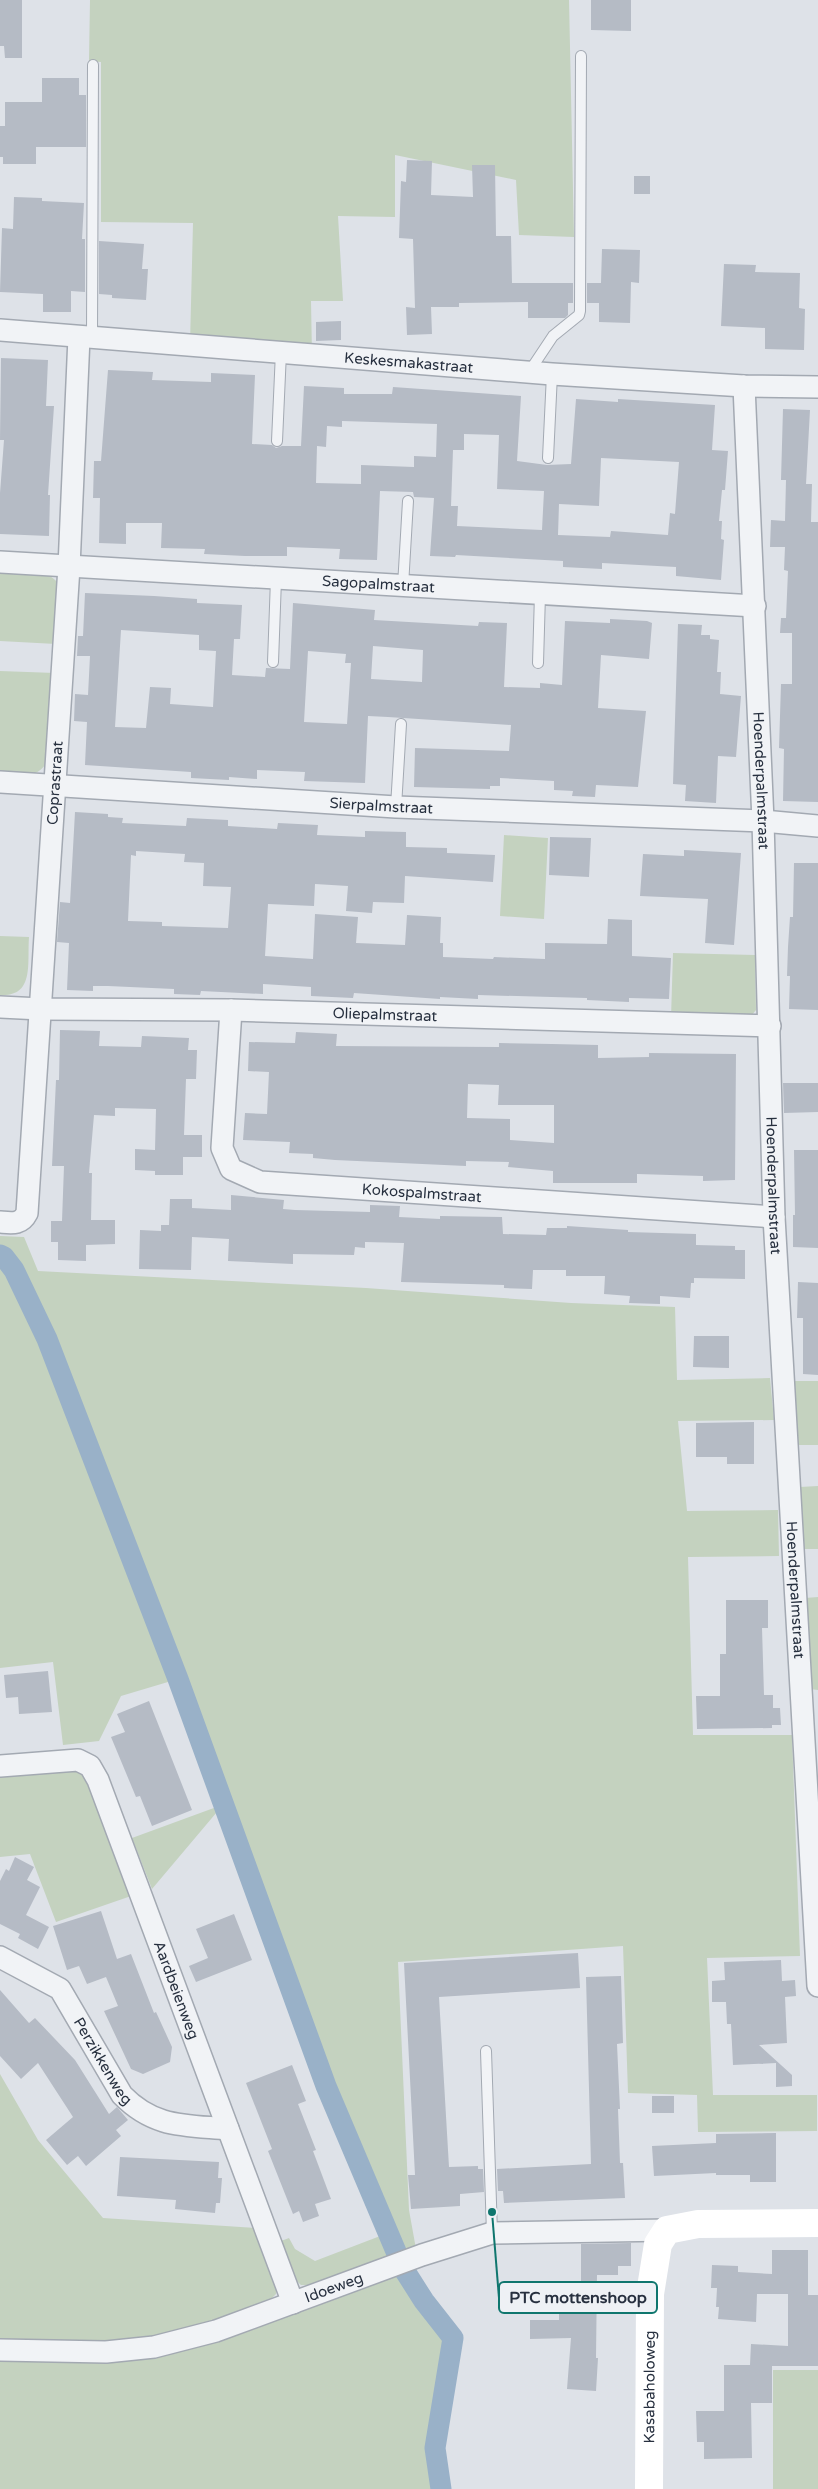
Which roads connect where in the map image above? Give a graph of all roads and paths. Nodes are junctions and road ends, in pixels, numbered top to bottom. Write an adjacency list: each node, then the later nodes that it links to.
1 (581, 56): 6 (lane)
2 (93, 65): 4 (lane)
3 (0, 330): 4 (street, Keskesmakastraat)
4 (86, 337): 5 (street, Keskesmakastraat); 14 (street, Coprastraat)
5 (281, 352): 6 (street, Keskesmakastraat); 10 (lane)
6 (529, 372): 7 (street, Keskesmakastraat)
7 (552, 374): 8 (street, Keskesmakastraat); 11 (lane)
8 (744, 386): 9 (street, Keskesmakastraat); 18 (street, Hoenderpalmstraat)
9 (818, 387)
10 (277, 441)
11 (548, 458)
12 (408, 501): 16 (lane)
13 (0, 562): 14 (street, Sagopalmstraat)
14 (69, 567): 15 (street, Sagopalmstraat); 23 (street, Coprastraat)
15 (276, 579): 16 (street, Sagopalmstraat); 19 (lane)
16 (403, 586): 17 (street, Sagopalmstraat)
17 (540, 594): 18 (street, Sagopalmstraat); 20 (lane)
18 (755, 606): 25 (street, Hoenderpalmstraat)
19 (273, 662)
20 (538, 663)
21 (401, 724): 24 (lane)
22 (0, 782): 23 (street, Sierpalmstraat)
23 (54, 786): 24 (street, Sierpalmstraat); 28 (street, Coprastraat)
24 (396, 808): 25 (street, Sierpalmstraat)
25 (764, 821): 26 (street, Sierpalmstraat); 30 (street, Hoenderpalmstraat)
26 (818, 826)
27 (0, 1007): 28 (street, Oliepalmstraat)
28 (41, 1009): 29 (street, Oliepalmstraat); 32 (street, Coprastraat)
29 (231, 1010): 30 (street, Oliepalmstraat); 31 (street, Kokospalmstraat)
30 (770, 1026): 31 (street, Hoenderpalmstraat)
31 (774, 1217): 35 (street, Hoenderpalmstraat)
32 (8, 1222)
33 (0, 1766): 37 (street, Aardbeienweg)
34 (0, 1957): 37 (street, Perzikkenweg)
35 (818, 1986)
36 (486, 2051): 40 (lane)
37 (228, 2129): 41 (street, Aardbeienweg)
38 (818, 2222): 39 (street)
39 (667, 2230): 40 (street, Idoeweg); 43 (street, Kasabaholoweg)
40 (492, 2233): 41 (street, Idoeweg)
41 (293, 2303): 42 (street, Idoeweg)
42 (0, 2350)
43 (649, 2489)

